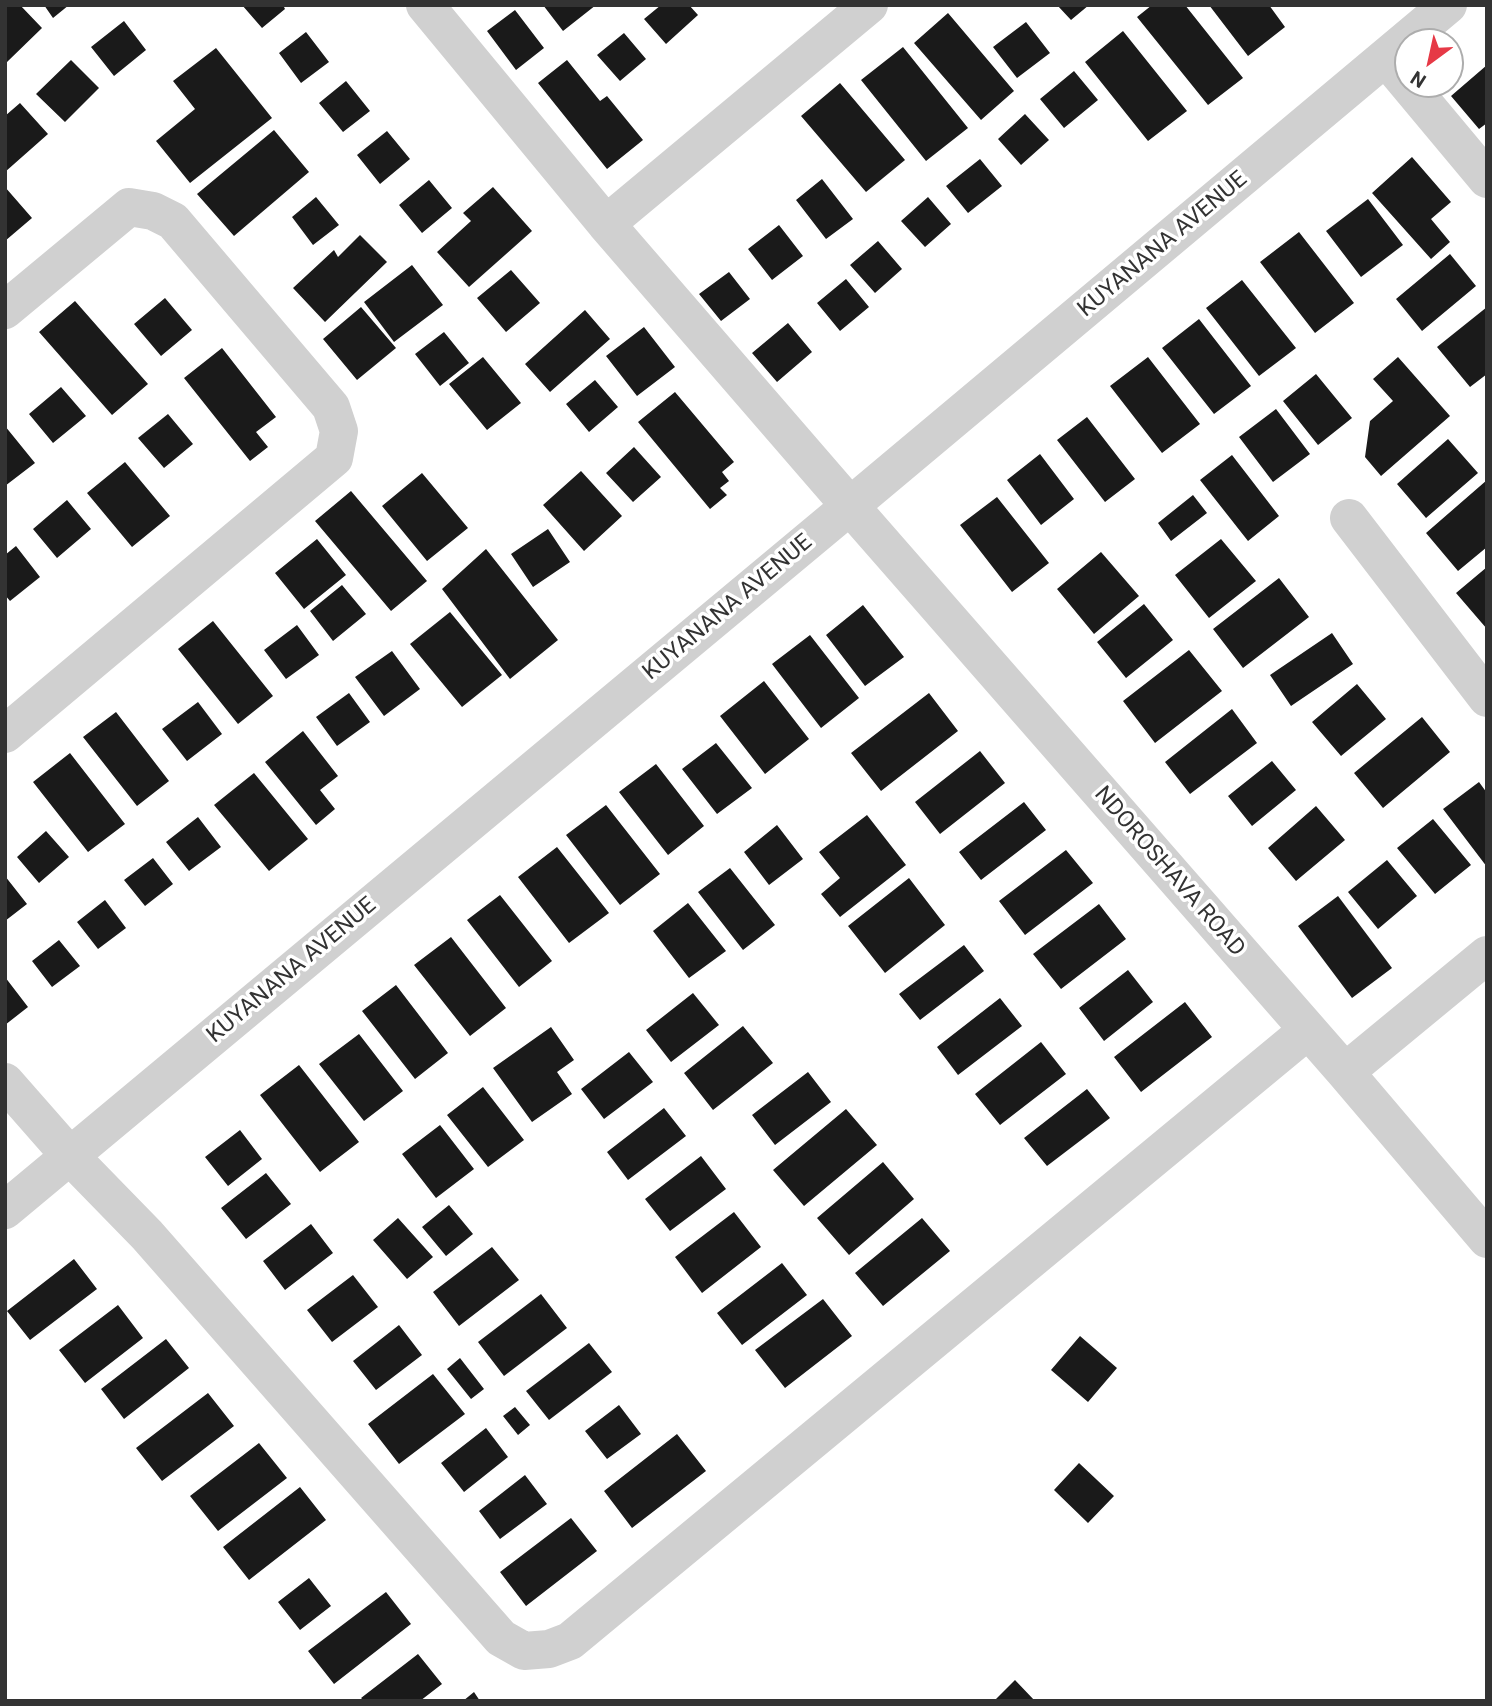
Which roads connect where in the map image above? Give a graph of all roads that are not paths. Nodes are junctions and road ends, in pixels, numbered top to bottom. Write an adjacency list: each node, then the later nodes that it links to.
1 (425, 5): 6 (street, NDOROSHAVA ROAD)
2 (869, 5): 6 (street)
3 (1448, 5): 4 (street, KUYANANA AVENUE)
4 (1386, 58): 5 (street); 8 (street, KUYANANA AVENUE)
5 (1487, 179)
6 (606, 223): 8 (street, NDOROSHAVA ROAD)
7 (5, 310): 11 (street)
8 (850, 506): 13 (street, NDOROSHAVA ROAD); 16 (street, KUYANANA AVENUE)
9 (1349, 518): 10 (street)
10 (1487, 698)
11 (5, 734)
12 (1487, 955): 14 (street)
13 (1307, 1031): 14 (street, NDOROSHAVA ROAD); 16 (street)
14 (1345, 1072): 18 (street, NDOROSHAVA ROAD)
15 (5, 1082): 16 (street)
16 (70, 1156): 17 (street, KUYANANA AVENUE)
17 (5, 1210)
18 (1487, 1239)

